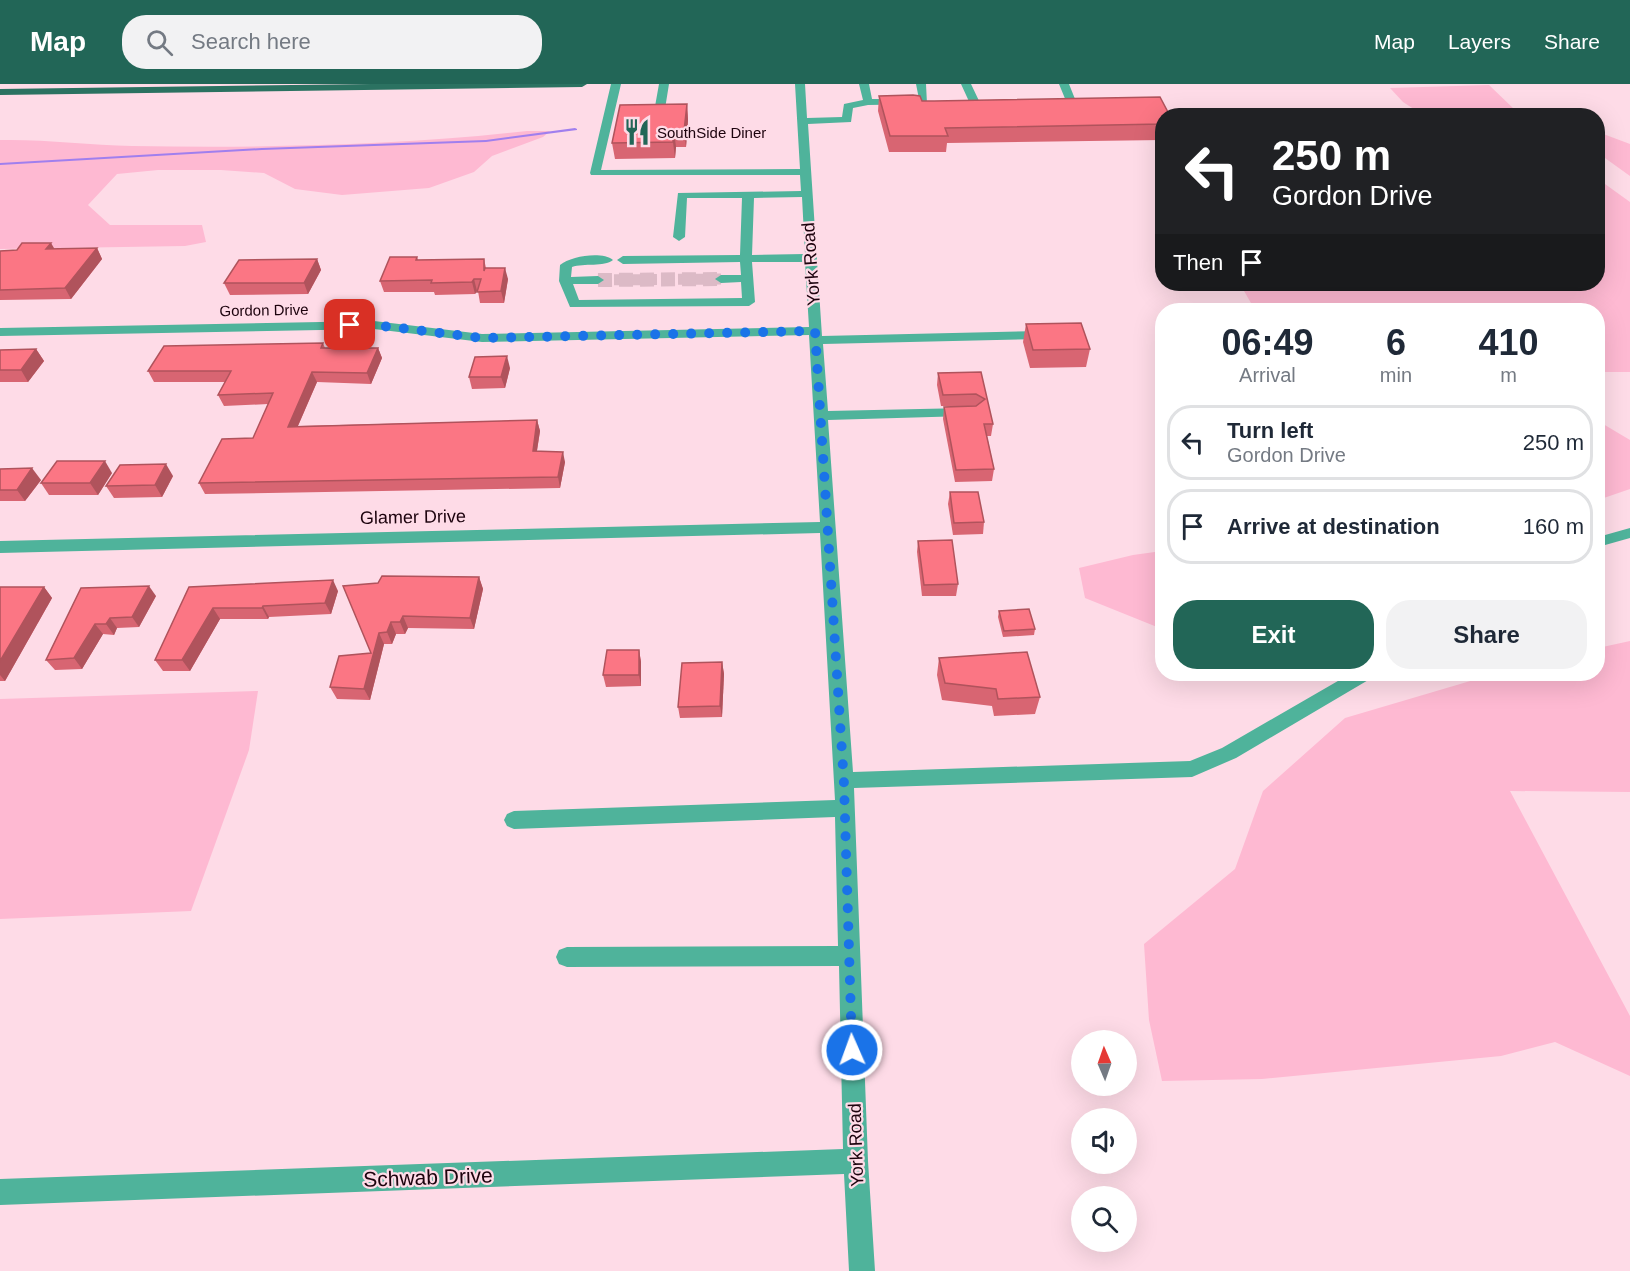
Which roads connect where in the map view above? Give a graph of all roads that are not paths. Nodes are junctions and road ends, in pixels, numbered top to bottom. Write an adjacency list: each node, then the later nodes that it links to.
1 (582, 84): 9 (main road)
2 (616, 84): 15 (street)
3 (664, 84): 15 (street)
4 (800, 84): 16 (street, York Road)
5 (864, 84): 10 (street)
6 (921, 84): 11 (street)
7 (966, 84): 13 (street)
8 (1064, 84): 12 (street)
9 (0, 92)
10 (868, 102): 11 (street); 16 (street)
11 (924, 102): 14 (street)
12 (1048, 105)
13 (1012, 106)
14 (930, 114)
15 (619, 116): 17 (street)
16 (802, 121): 17 (street, York Road)
17 (805, 172): 18 (street, York Road)
18 (807, 194): 19 (street); 21 (street, York Road)
19 (747, 195): 20 (street); 22 (street)
20 (679, 237)
21 (811, 258): 22 (street); 31 (street, York Road)
22 (746, 259): 24 (street); 25 (street)
23 (607, 260): 28 (street)
24 (623, 260)
25 (747, 278): 26 (street); 29 (street)
26 (721, 279)
27 (598, 280): 28 (street)
28 (565, 281): 29 (street)
29 (629, 319): 30 (street, Gordon Drive); 31 (street, Gordon Drive)
30 (0, 332)
31 (816, 335): 32 (street, Gordon Drive); 34 (street, York Road)
32 (1042, 335)
33 (974, 412): 34 (street)
34 (821, 416): 35 (street, York Road)
35 (828, 527): 38 (street, Glamer Drive); 40 (street, York Road)
36 (1630, 533): 37 (street)
37 (1605, 540)
38 (0, 547)
39 (1352, 681): 40 (street)
40 (844, 780): 41 (street, York Road)
41 (845, 808): 42 (street); 43 (street, York Road)
42 (514, 820)
43 (850, 956): 44 (street); 45 (street, York Road)
44 (567, 957)
45 (856, 1161): 46 (street, Schwab Drive); 47 (street, York Road)
46 (0, 1192)
47 (862, 1271)

